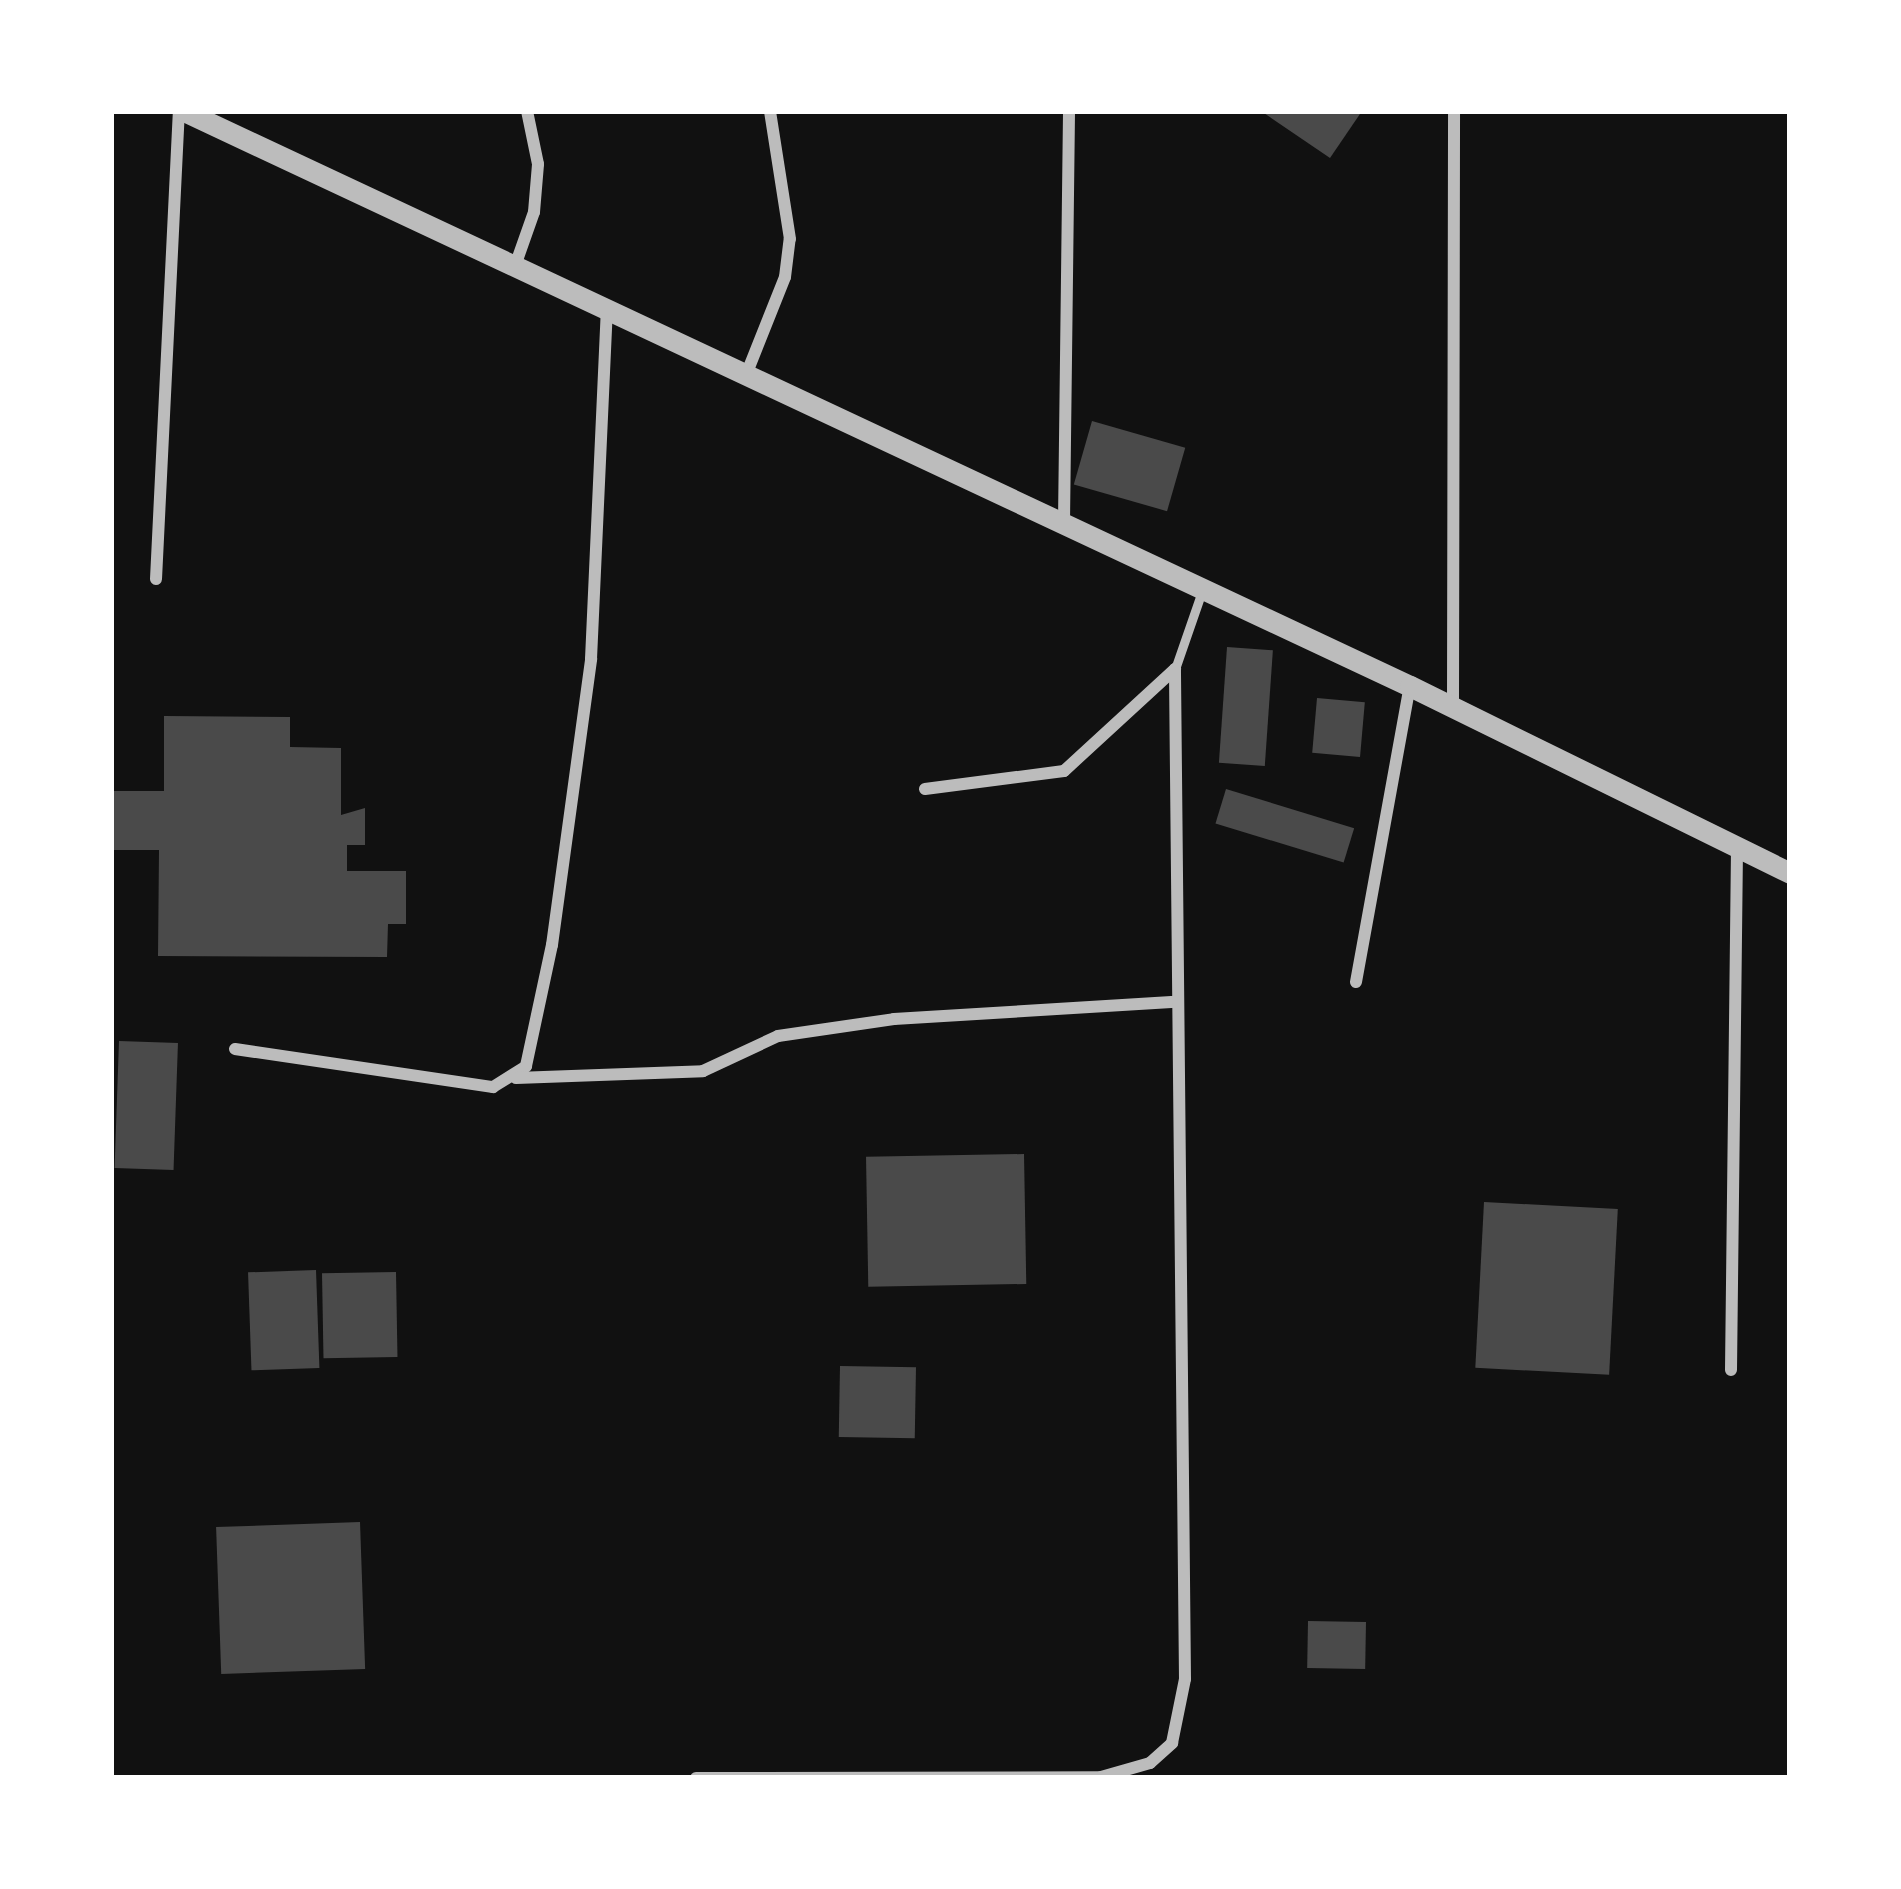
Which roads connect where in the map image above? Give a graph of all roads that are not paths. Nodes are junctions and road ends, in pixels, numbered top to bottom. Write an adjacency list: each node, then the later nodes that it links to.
1 (182, 111): 6 (street); 10 (street)
2 (526, 111): 6 (street)
3 (770, 111): 8 (street)
4 (1069, 111): 9 (street)
5 (1454, 111): 14 (street)
6 (515, 266): 7 (street)
7 (607, 309): 8 (street); 21 (street)
8 (745, 376): 9 (street)
9 (1064, 522): 11 (street)
10 (156, 579)
11 (1203, 588): 12 (lane); 13 (street)
12 (1175, 669): 15 (street); 19 (street)
13 (1410, 686): 14 (street); 18 (street)
14 (1453, 708): 16 (street)
15 (925, 789)
16 (1737, 850): 17 (street); 22 (street)
17 (1790, 873)
18 (1356, 982)
19 (1174, 1002): 21 (street); 24 (street)
20 (235, 1049): 21 (street)
21 (516, 1078)
22 (1731, 1370)
23 (696, 1778): 24 (street)
24 (761, 1778)

